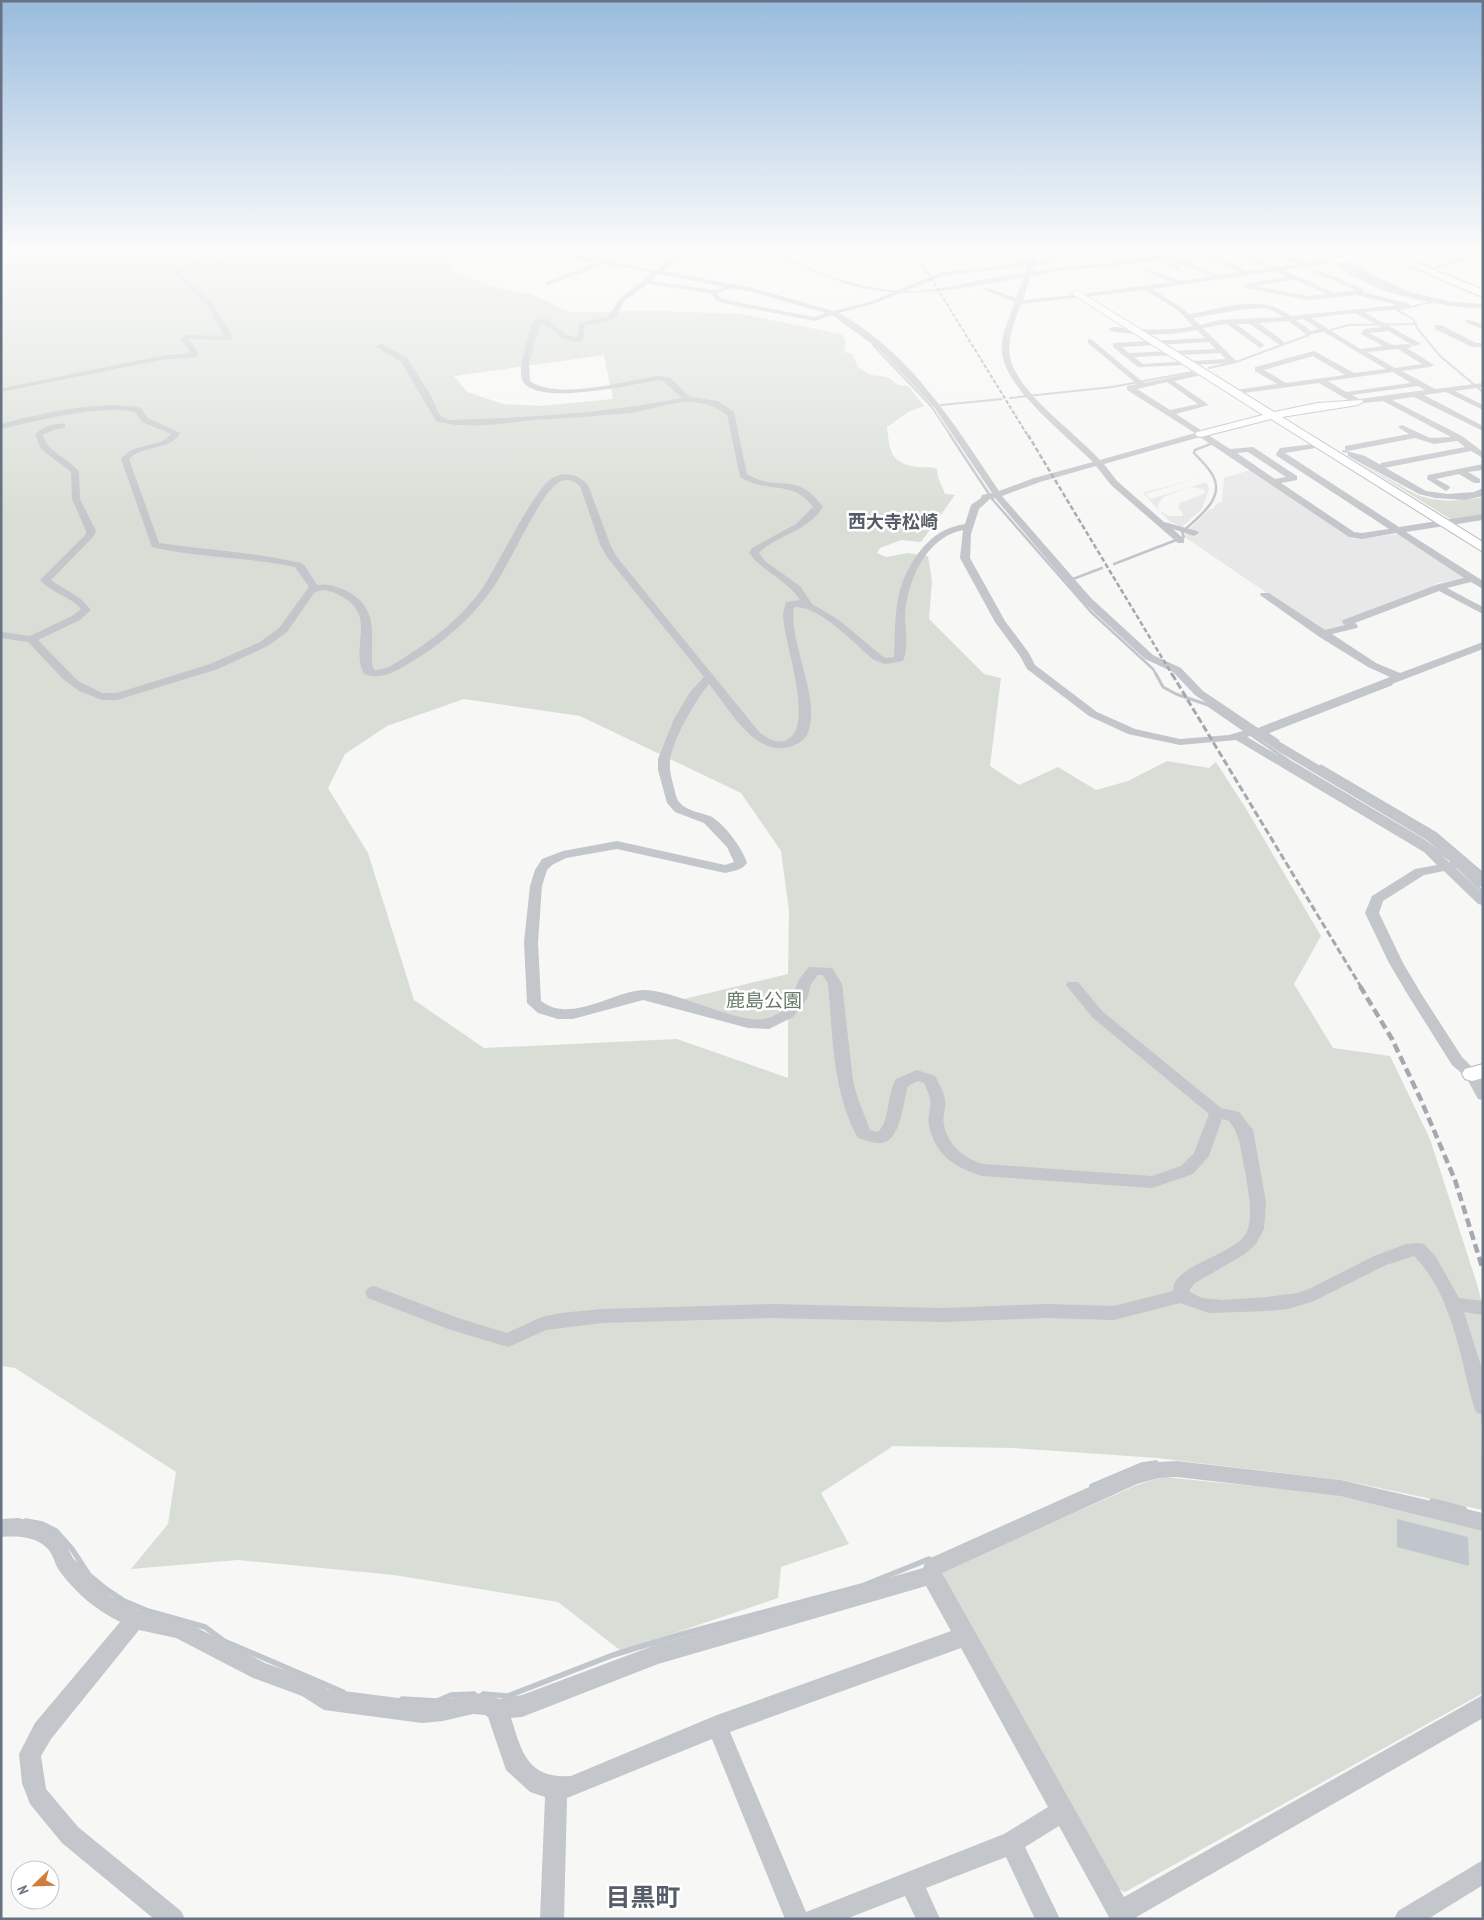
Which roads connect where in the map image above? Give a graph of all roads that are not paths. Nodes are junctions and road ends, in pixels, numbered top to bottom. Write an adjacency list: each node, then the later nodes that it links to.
1 (1090, 341): 31 (street)
2 (186, 342): 35 (street)
3 (532, 342): 42 (street)
4 (875, 342): 67 (street)
5 (1006, 342): 59 (street)
6 (1183, 342): 14 (street)
7 (1214, 342): 21 (street)
8 (1254, 342): 18 (street)
9 (1278, 342): 15 (street)
10 (1344, 342): 22 (street)
11 (1379, 342): 20 (street)
12 (1415, 342): 19 (street)
13 (1468, 342): 16 (street)
14 (1157, 343): 23 (street); 24 (street)
15 (1281, 344)
16 (1483, 345)
17 (379, 346): 42 (street)
18 (1260, 346)
19 (1399, 347): 20 (street); 26 (street)
20 (1390, 348): 22 (street)
21 (1223, 351): 23 (street); 25 (street)
22 (1359, 351): 26 (street)
23 (1173, 353): 24 (street); 25 (street)
24 (1128, 355): 25 (street)
25 (1190, 363): 27 (street)
26 (1392, 369): 28 (street); 32 (street)
27 (1203, 372): 29 (street); 37 (street)
28 (1351, 375): 30 (street); 33 (street)
29 (1167, 379): 31 (street); 45 (street)
30 (1320, 380): 33 (street); 39 (street)
31 (1139, 383): 45 (street)
32 (1419, 384): 38 (street); 39 (street)
33 (1284, 385): 37 (street)
34 (1478, 386): 36 (street)
35 (4, 390)
36 (1447, 390): 38 (street); 44 (street)
37 (1236, 392): 46 (street)
38 (1434, 392): 40 (street)
39 (1345, 394): 43 (street)
40 (1416, 394): 41 (street); 50 (street)
41 (1385, 399): 43 (street); 53 (street)
42 (688, 400): 80 (street)
43 (1358, 402): 46 (street)
44 (1483, 408)
45 (1169, 413): 51 (street)
46 (1274, 416): 51 (street); 54 (street)
47 (62, 426): 84 (street)
48 (1, 427): 78 (street)
49 (1402, 427): 52 (street)
50 (1483, 429)
51 (1201, 434): 57 (street); 59 (street)
52 (1417, 435): 53 (street); 55 (street)
53 (1459, 438): 56 (street)
54 (1318, 445): 69 (street); 72 (street)
55 (1348, 448)
56 (1472, 448): 58 (street); 60 (street)
57 (1228, 452): 65 (street); 65 (street)
58 (1483, 456)
59 (1099, 462): 61 (street); 73 (street)
60 (1384, 465)
61 (1086, 466): 67 (street); 71 (street)
62 (1483, 467): 63 (street)
63 (1459, 471): 64 (street); 66 (street)
64 (1477, 481)
65 (1274, 482): 72 (street)
66 (1446, 488)
67 (992, 496): 70 (street); 88 (street)
68 (1483, 518): 69 (street)
69 (1444, 524): 72 (street); 74 (street)
70 (968, 526): 80 (street); 88 (street)
71 (1152, 528)
72 (1399, 530): 75 (street)
73 (1184, 535)
74 (1483, 548)
75 (1473, 579): 76 (street); 77 (street)
76 (1483, 586)
77 (1442, 587): 81 (street); 83 (street)
78 (314, 588): 84 (street); 86 (street)
79 (1265, 595): 83 (street)
80 (807, 604): 86 (street)
81 (1483, 611)
82 (1, 634): 84 (street)
83 (1322, 634): 87 (street)
84 (31, 639)
85 (1483, 645): 87 (street)
86 (710, 677): 95 (street)
87 (1400, 677): 88 (street)
88 (1250, 733): 89 (street); 89 (street)
89 (1459, 863): 90 (street); 91 (street); 93 (street)
90 (1483, 883)
91 (1483, 901)
92 (1073, 985): 95 (street)
93 (1477, 1073): 94 (street)
94 (1483, 1095)
95 (1217, 1113): 97 (street)
96 (374, 1293): 97 (street)
97 (1182, 1296): 98 (street)
98 (1458, 1305): 99 (street); 100 (street)
99 (1483, 1308)
100 (1483, 1407)
101 (1483, 1522): 103 (street)
102 (1, 1528): 104 (street)
103 (931, 1575): 105 (street); 107 (street)
104 (135, 1619): 107 (street); 114 (street)
105 (966, 1636): 108 (street); 110 (street)
106 (1483, 1706): 110 (street)
107 (497, 1710): 109 (street)
108 (717, 1726): 109 (street); 116 (street)
109 (556, 1788): 115 (street)
110 (1063, 1811): 111 (street)
111 (1011, 1843): 113 (street); 119 (street)
112 (1483, 1872): 120 (street)
113 (911, 1882): 117 (street); 118 (street)
114 (173, 1919)
115 (552, 1919)
116 (797, 1919)
117 (815, 1919)
118 (928, 1919)
119 (1048, 1919)
120 (1406, 1919)

